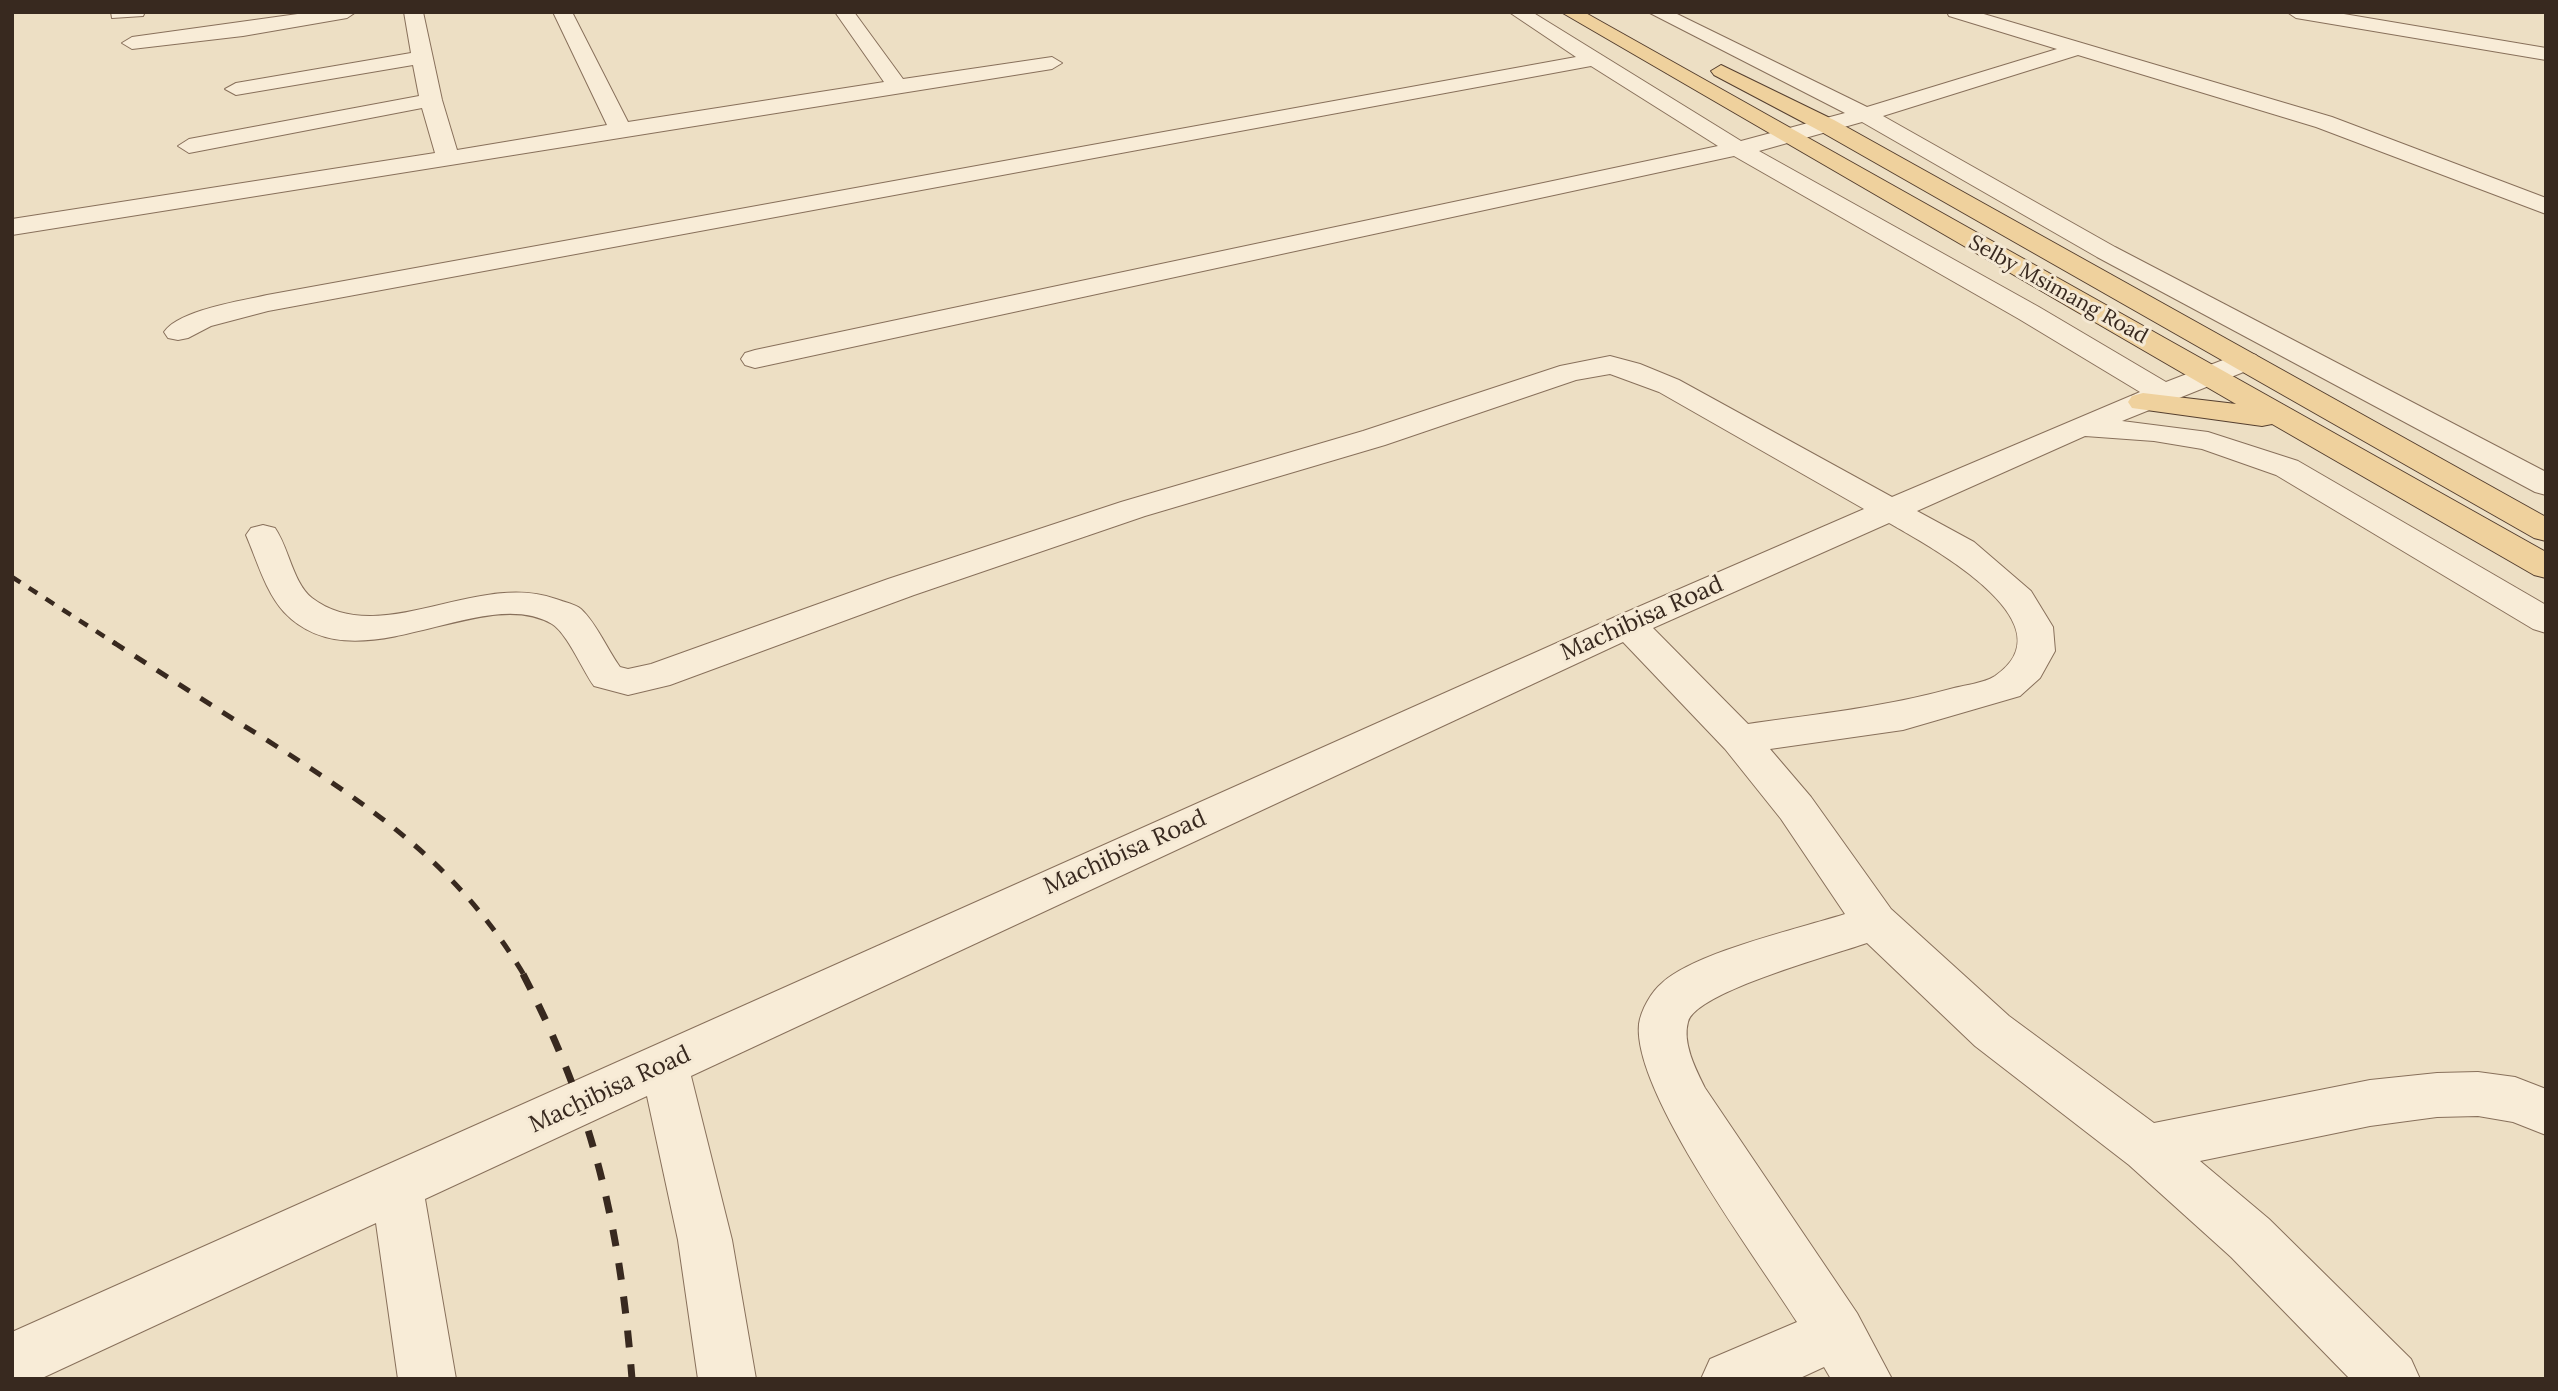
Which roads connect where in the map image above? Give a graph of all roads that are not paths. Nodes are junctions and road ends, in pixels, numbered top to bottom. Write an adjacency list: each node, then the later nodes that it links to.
1 (347, 12): 11 (street)
2 (413, 12): 14 (street)
3 (562, 12): 22 (street)
4 (844, 12): 17 (street)
5 (1518, 12): 15 (street)
6 (1570, 12): 23 (main road, Selby Msimang Road)
7 (1611, 12): 21 (main road, Selby Msimang Road)
8 (1657, 12): 20 (street)
9 (1956, 12): 12 (street)
10 (2296, 12): 13 (street)
11 (132, 43)
12 (2077, 49): 20 (street); 27 (street)
13 (2546, 54)
14 (422, 57): 18 (street); 19 (street)
15 (1597, 59): 25 (street); 29 (street)
16 (1052, 63): 17 (street)
17 (897, 85): 22 (street)
18 (236, 89)
19 (431, 100): 24 (street); 26 (street)
20 (1862, 113): 21 (street); 35 (street)
21 (1826, 125): 23 (street); 31 (main road, Selby Msimang Road)
22 (622, 132): 26 (street)
23 (1788, 138): 25 (street); 31 (main road, Selby Msimang Road)
24 (189, 146)
25 (1738, 149): 30 (street); 32 (street)
26 (449, 158): 28 (street)
27 (2546, 207)
28 (12, 227)
29 (178, 332)
30 (755, 359)
31 (2228, 369): 32 (street, Machibisa Road); 33 (main road, Selby Msimang Road); 37 (main road, Selby Msimang Road)
32 (2153, 398): 33 (main road); 34 (street, Machibisa Road)
33 (2298, 426): 39 (main road, Selby Msimang Road)
34 (2079, 427): 36 (street, Machibisa Road); 40 (street)
35 (2546, 485)
36 (1891, 509): 38 (street); 41 (street, Machibisa Road); 42 (street)
37 (2546, 531)
38 (263, 535)
39 (2546, 568)
40 (2546, 621)
41 (1628, 625): 42 (street); 44 (street, Machibisa Road)
42 (1739, 739): 43 (street)
43 (1875, 922): 46 (street); 48 (street)
44 (664, 1064): 47 (street, Machibisa Road); 51 (street)
45 (2546, 1112): 46 (street)
46 (2147, 1148): 53 (street)
47 (397, 1189): 49 (street, Machibisa Road); 50 (street)
48 (1850, 1356): 52 (street)
49 (12, 1362)
50 (427, 1379)
51 (727, 1379)
52 (1730, 1379)
53 (2391, 1379)

